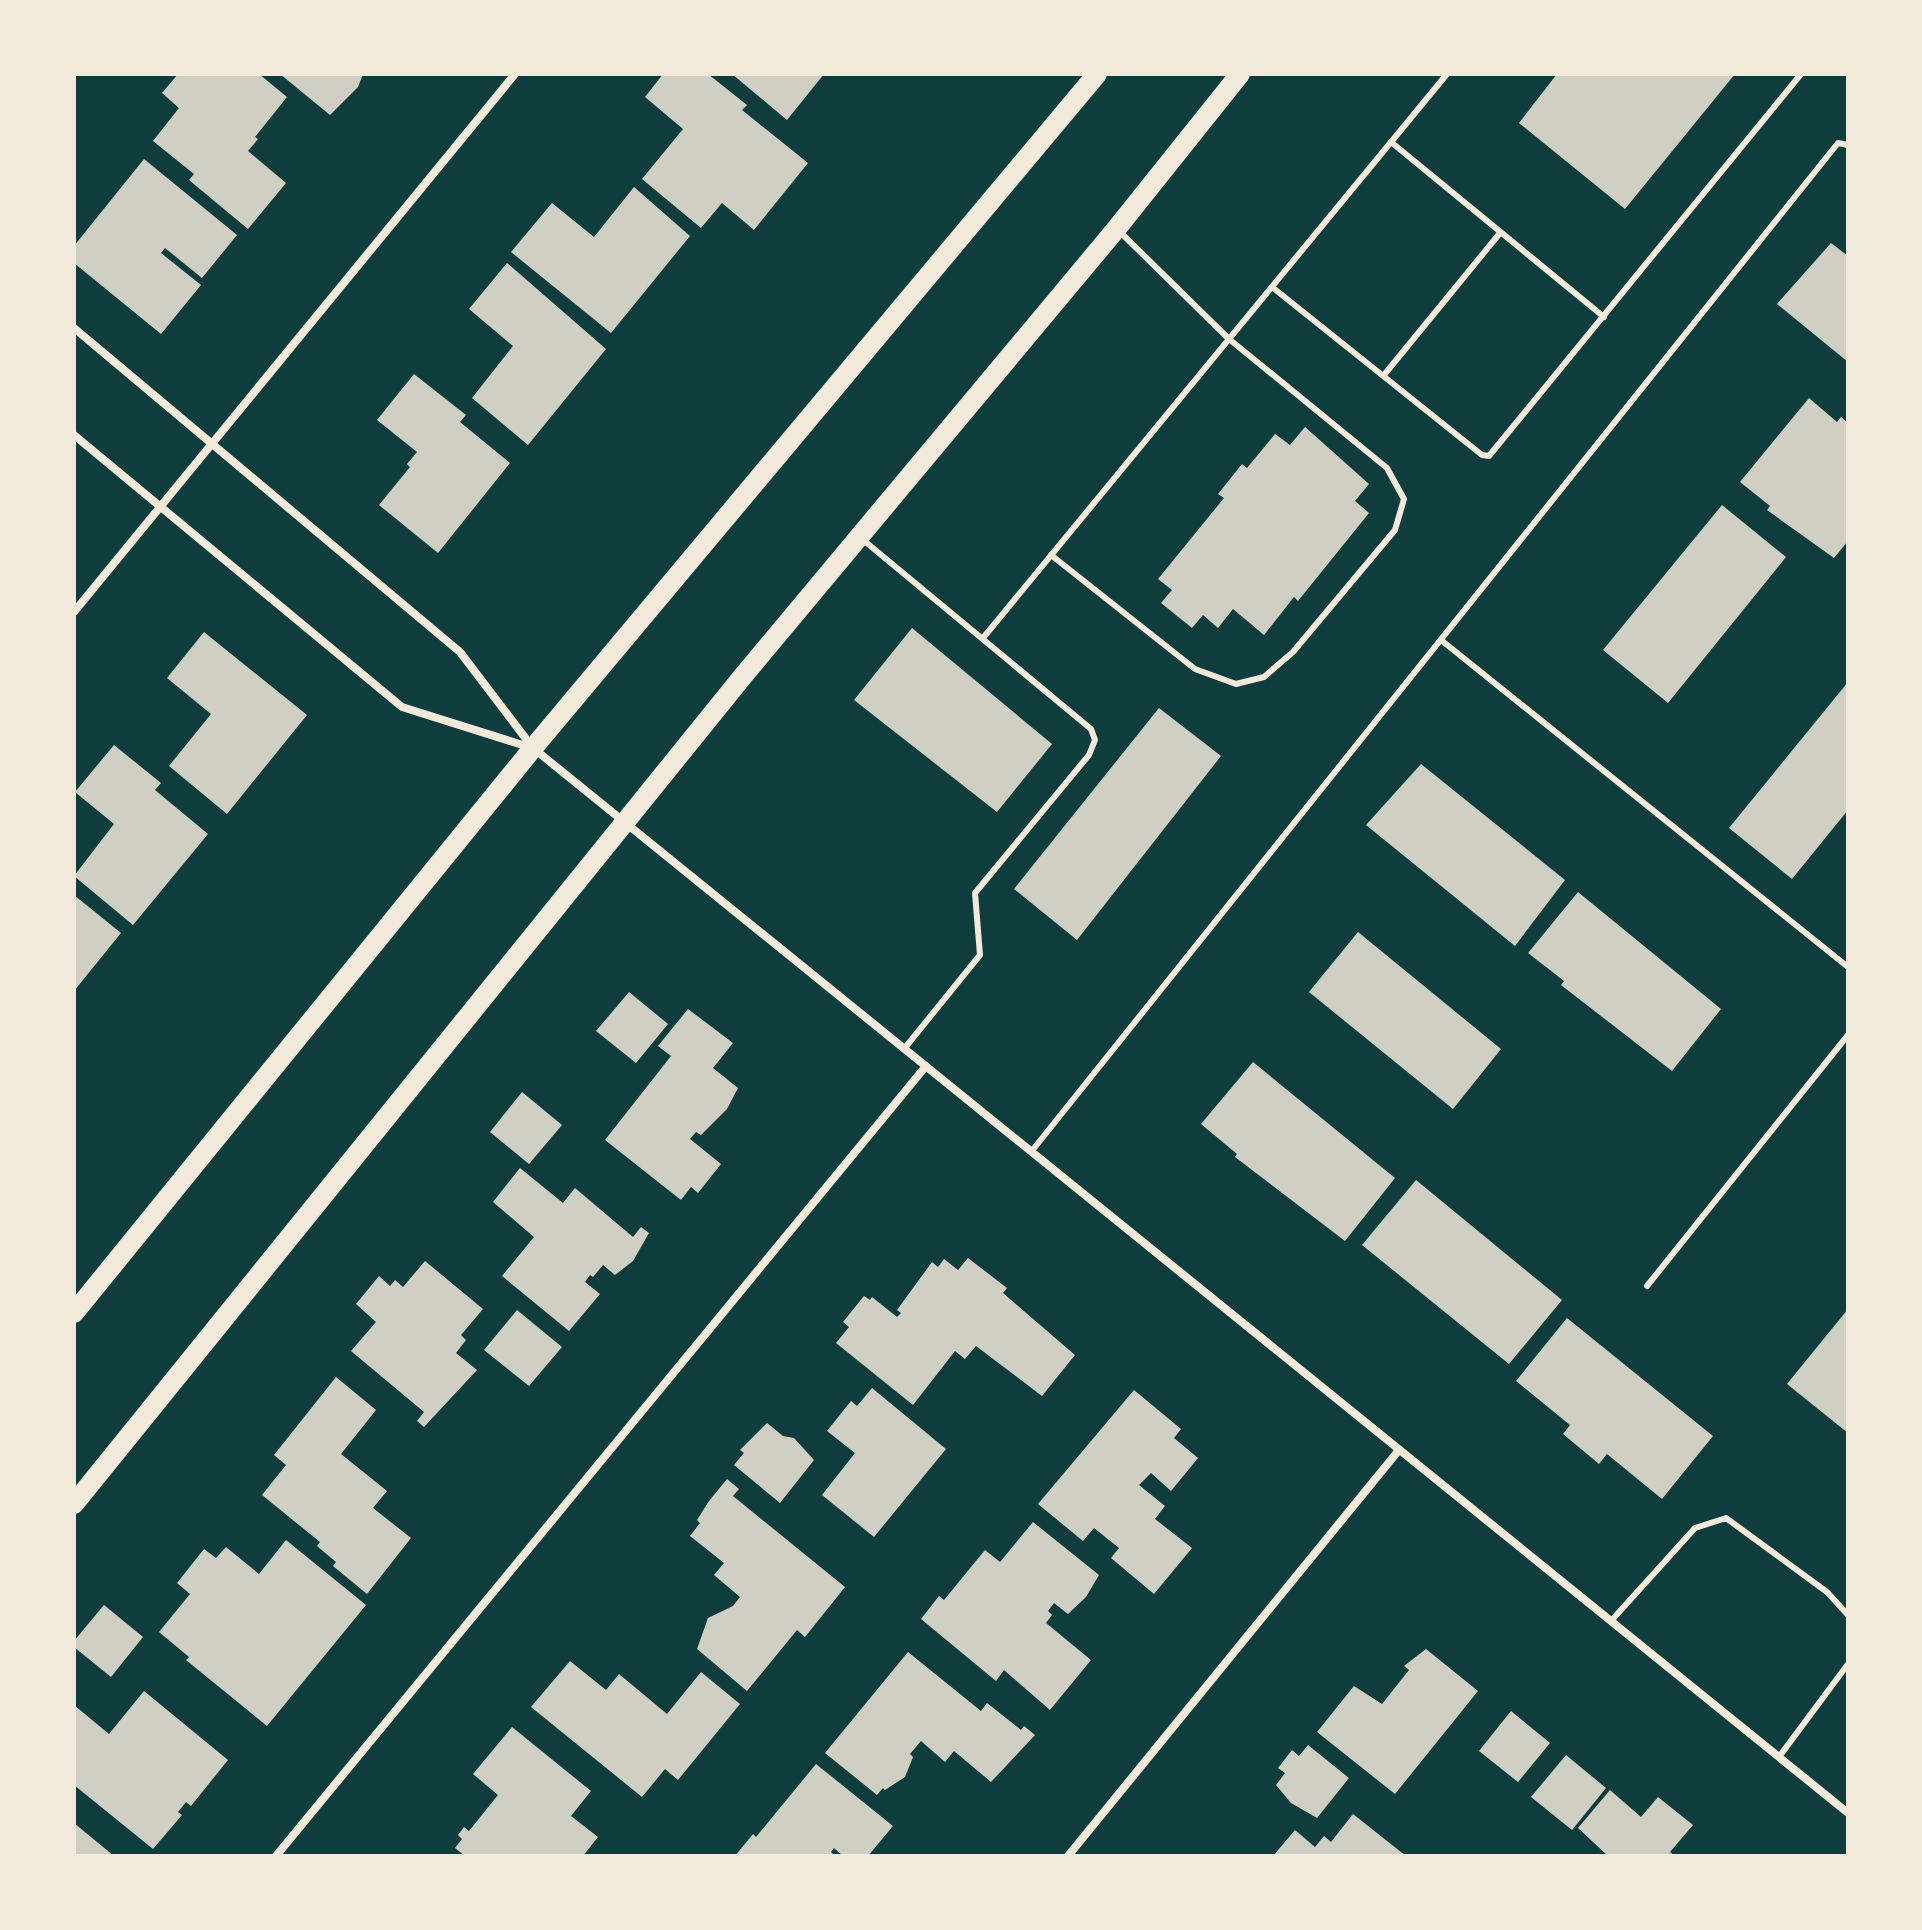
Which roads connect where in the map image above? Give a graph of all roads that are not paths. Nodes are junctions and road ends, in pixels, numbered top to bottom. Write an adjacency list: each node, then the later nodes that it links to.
1 (515, 74): 16 (street)
2 (1097, 74): 23 (main road)
3 (1240, 74): 8 (main road)
4 (1447, 74): 6 (lane)
5 (1801, 74): 11 (lane)
6 (1391, 142): 9 (lane); 10 (lane)
7 (1848, 145): 22 (lane)
8 (1117, 228): 13 (lane); 18 (main road)
9 (1500, 233): 11 (lane); 14 (lane)
10 (1272, 287): 13 (lane); 14 (lane)
11 (1604, 317): 14 (lane)
12 (74, 328): 16 (street)
13 (1229, 339): 19 (lane); 19 (lane)
14 (1384, 375)
15 (74, 435): 17 (street)
16 (213, 442): 17 (street); 23 (street)
17 (160, 507): 20 (street); 23 (street)
18 (860, 537): 21 (lane); 24 (main road)
19 (1051, 555): 21 (lane)
20 (74, 612)
21 (983, 638): 27 (lane)
22 (1441, 640): 25 (lane); 29 (lane)
23 (533, 748): 24 (street); 31 (main road)
24 (627, 824): 27 (street); 33 (main road)
25 (1848, 967)
26 (1848, 1035): 30 (lane)
27 (904, 1049): 28 (street)
28 (926, 1066): 29 (street); 39 (street)
29 (1031, 1152): 32 (street)
30 (1647, 1286)
31 (74, 1313)
32 (1399, 1450): 35 (street); 40 (street)
33 (74, 1504)
34 (1848, 1615): 35 (lane)
35 (1611, 1621): 37 (street)
36 (1848, 1664): 37 (lane)
37 (1779, 1757): 38 (street)
38 (1848, 1813)
39 (276, 1856)
40 (1068, 1856)

